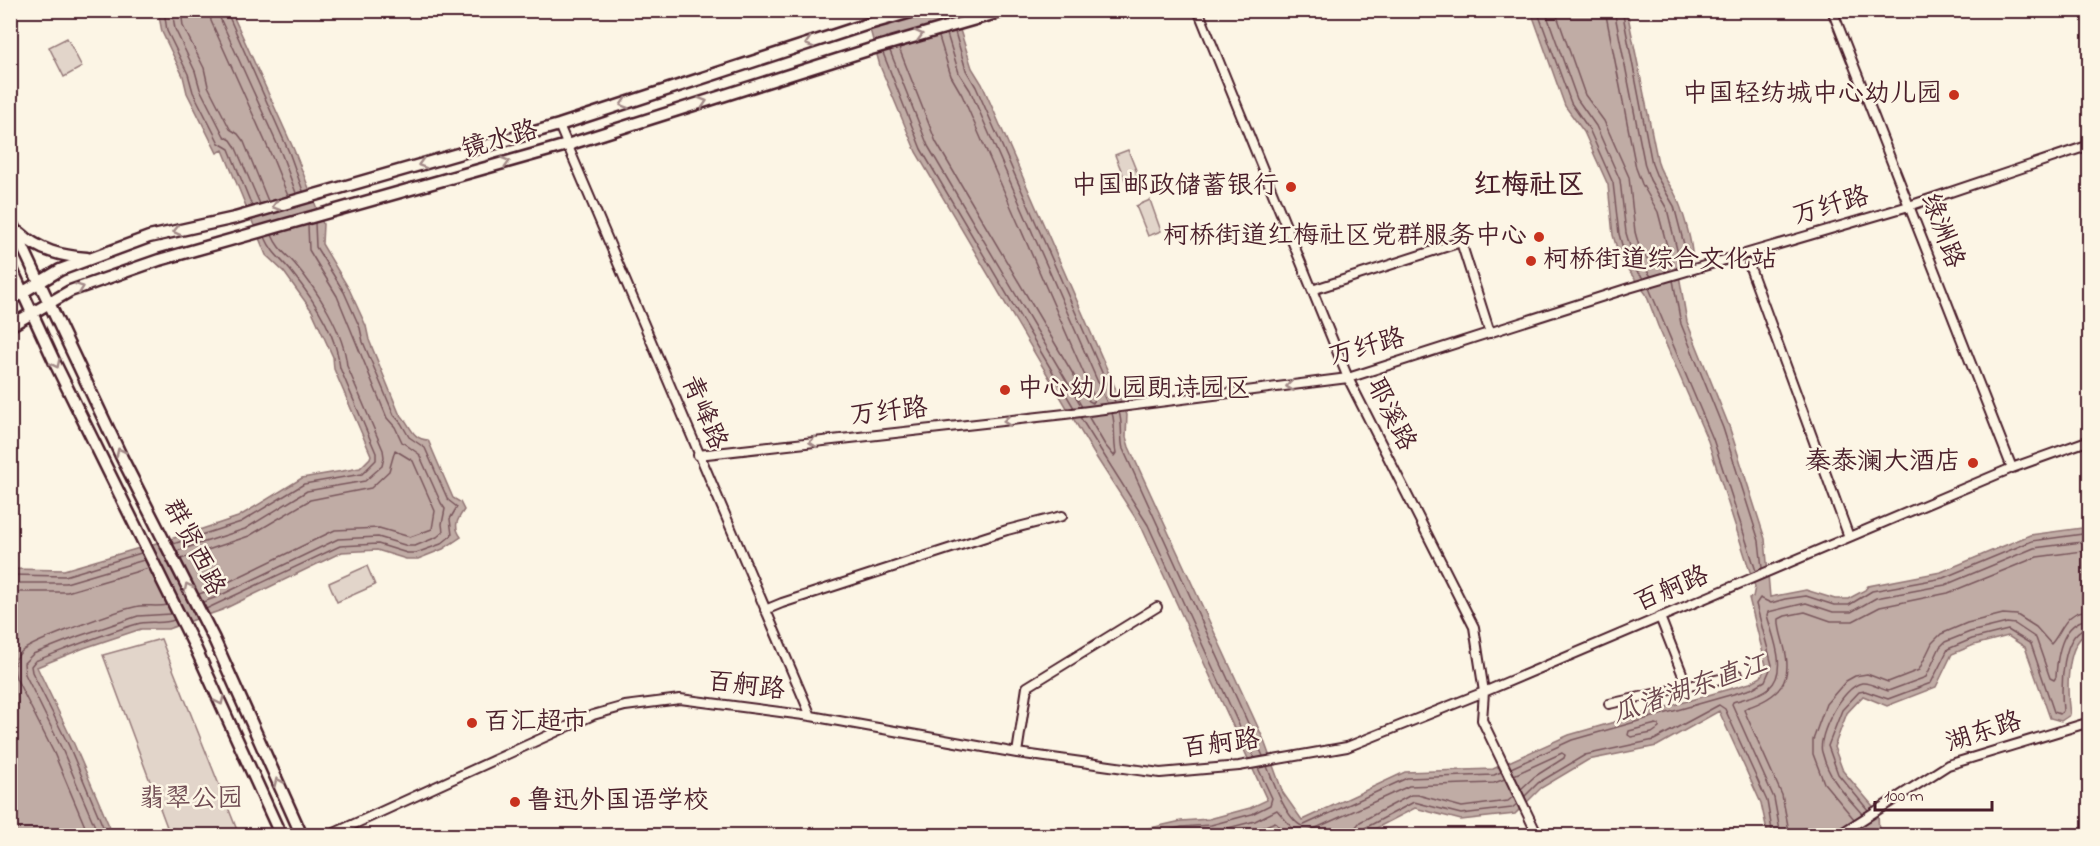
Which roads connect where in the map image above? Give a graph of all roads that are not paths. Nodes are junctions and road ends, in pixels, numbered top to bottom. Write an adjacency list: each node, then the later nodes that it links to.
1 (918, 10): 5 (main road, 镜水路, one-way to 5)
2 (1007, 10): 6 (main road, 镜水路, one-way to 2)
3 (1198, 10): 14 (street, 耶溪路)
4 (1832, 10): 8 (street, 绿洲路)
5 (559, 125): 6 (street, 青峰路); 10 (main road, 镜水路, one-way to 10)
6 (567, 145): 17 (main road, 镜水路, one-way to 6); 23 (street, 青峰路)
7 (2090, 145): 8 (street, 万纤路)
8 (1909, 206): 20 (street, 万纤路); 24 (street, 绿洲路)
9 (12, 224): 10 (main road); 13 (main road, 群贤西路)
10 (91, 258): 13 (main road, 镜水路)
11 (10, 265): 15 (main road, 群贤西路)
12 (1749, 265): 26 (street)
13 (40, 282): 15 (main road, 镜水路); 17 (main road, 群贤西路)
14 (1312, 290): 20 (street); 21 (street, 耶溪路)
15 (23, 292): 16 (main road, 镜水路); 18 (main road, 群贤西路)
16 (10, 300)
17 (51, 303): 18 (main road, 镜水路); 38 (main road, 群贤西路, one-way to 17)
18 (33, 313): 19 (main road, 镜水路); 37 (main road, 群贤西路, one-way to 37)
19 (10, 326)
20 (1490, 333): 21 (street, 万纤路)
21 (1348, 378): 23 (street, 万纤路, one-way to 23); 32 (street, 耶溪路)
22 (2090, 440): 24 (street, 百舸路)
23 (698, 455): 28 (street, 青峰路)
24 (2012, 468): 26 (street, 百舸路)
25 (1062, 516): 28 (street)
26 (1849, 537): 29 (street, 百舸路)
27 (1157, 607): 36 (street)
28 (765, 610): 34 (street, 青峰路)
29 (1660, 617): 31 (street); 32 (street, 百舸路)
30 (1738, 675): 31 (street)
31 (1687, 686): 33 (street)
32 (1484, 692): 36 (street, 百舸路); 40 (street, 耶溪路)
33 (1609, 704)
34 (811, 716): 36 (street, 百舸路); 39 (street, 百舸路)
35 (2090, 722): 41 (street, 湖东路)
36 (1017, 753)
37 (281, 836)
38 (302, 836)
39 (328, 836)
40 (1538, 836)
41 (1837, 836)

